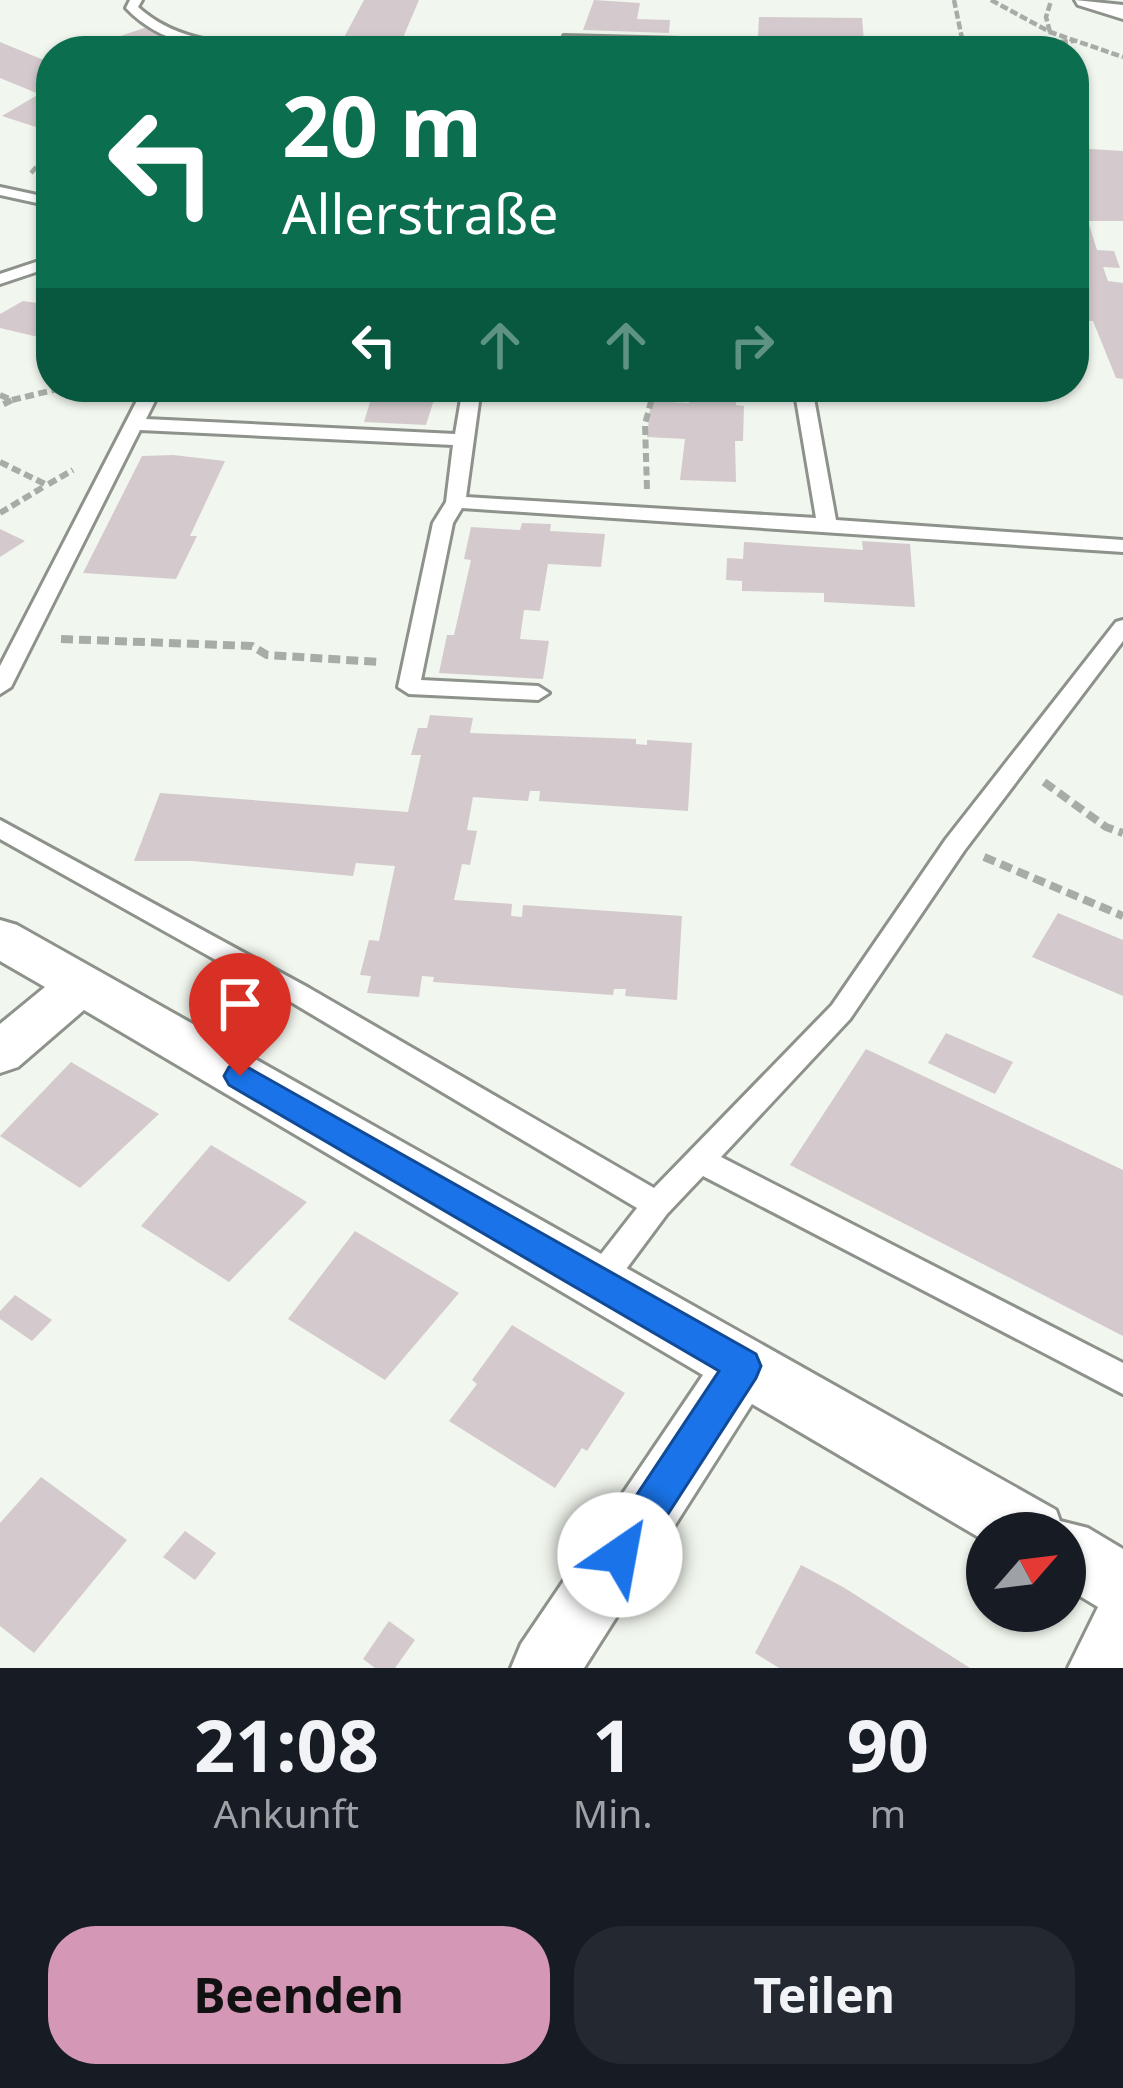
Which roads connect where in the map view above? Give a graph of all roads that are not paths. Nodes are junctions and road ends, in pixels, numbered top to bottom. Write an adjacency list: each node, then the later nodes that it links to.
1 (136, 0): 4 (lane)
2 (1086, 0): 3 (street)
3 (1123, 11)
4 (181, 36)
5 (0, 190): 6 (lane)
6 (36, 198)
7 (36, 267): 8 (lane)
8 (0, 279)
9 (146, 402): 12 (lane)
10 (469, 402): 13 (lane)
11 (806, 402): 15 (lane)
12 (131, 431): 13 (lane); 18 (lane)
13 (463, 440): 14 (lane)
14 (456, 502): 15 (lane); 19 (lane)
15 (827, 525): 16 (lane)
16 (1123, 546)
17 (1123, 628): 24 (lane)
18 (0, 687)
19 (538, 693)
20 (0, 828): 25 (lane)
21 (0, 938): 22 (street)
22 (81, 985): 23 (street); 26 (street)
23 (0, 1053)
24 (700, 1160): 25 (lane); 28 (lane)
25 (657, 1204): 26 (lane)
26 (598, 1282): 27 (street)
27 (743, 1366): 29 (street); 33 (street)
28 (1123, 1379)
29 (997, 1512)
30 (1086, 1563): 31 (street)
31 (1123, 1585)
32 (1123, 1628): 34 (street)
33 (545, 1668)
34 (1102, 1668)

